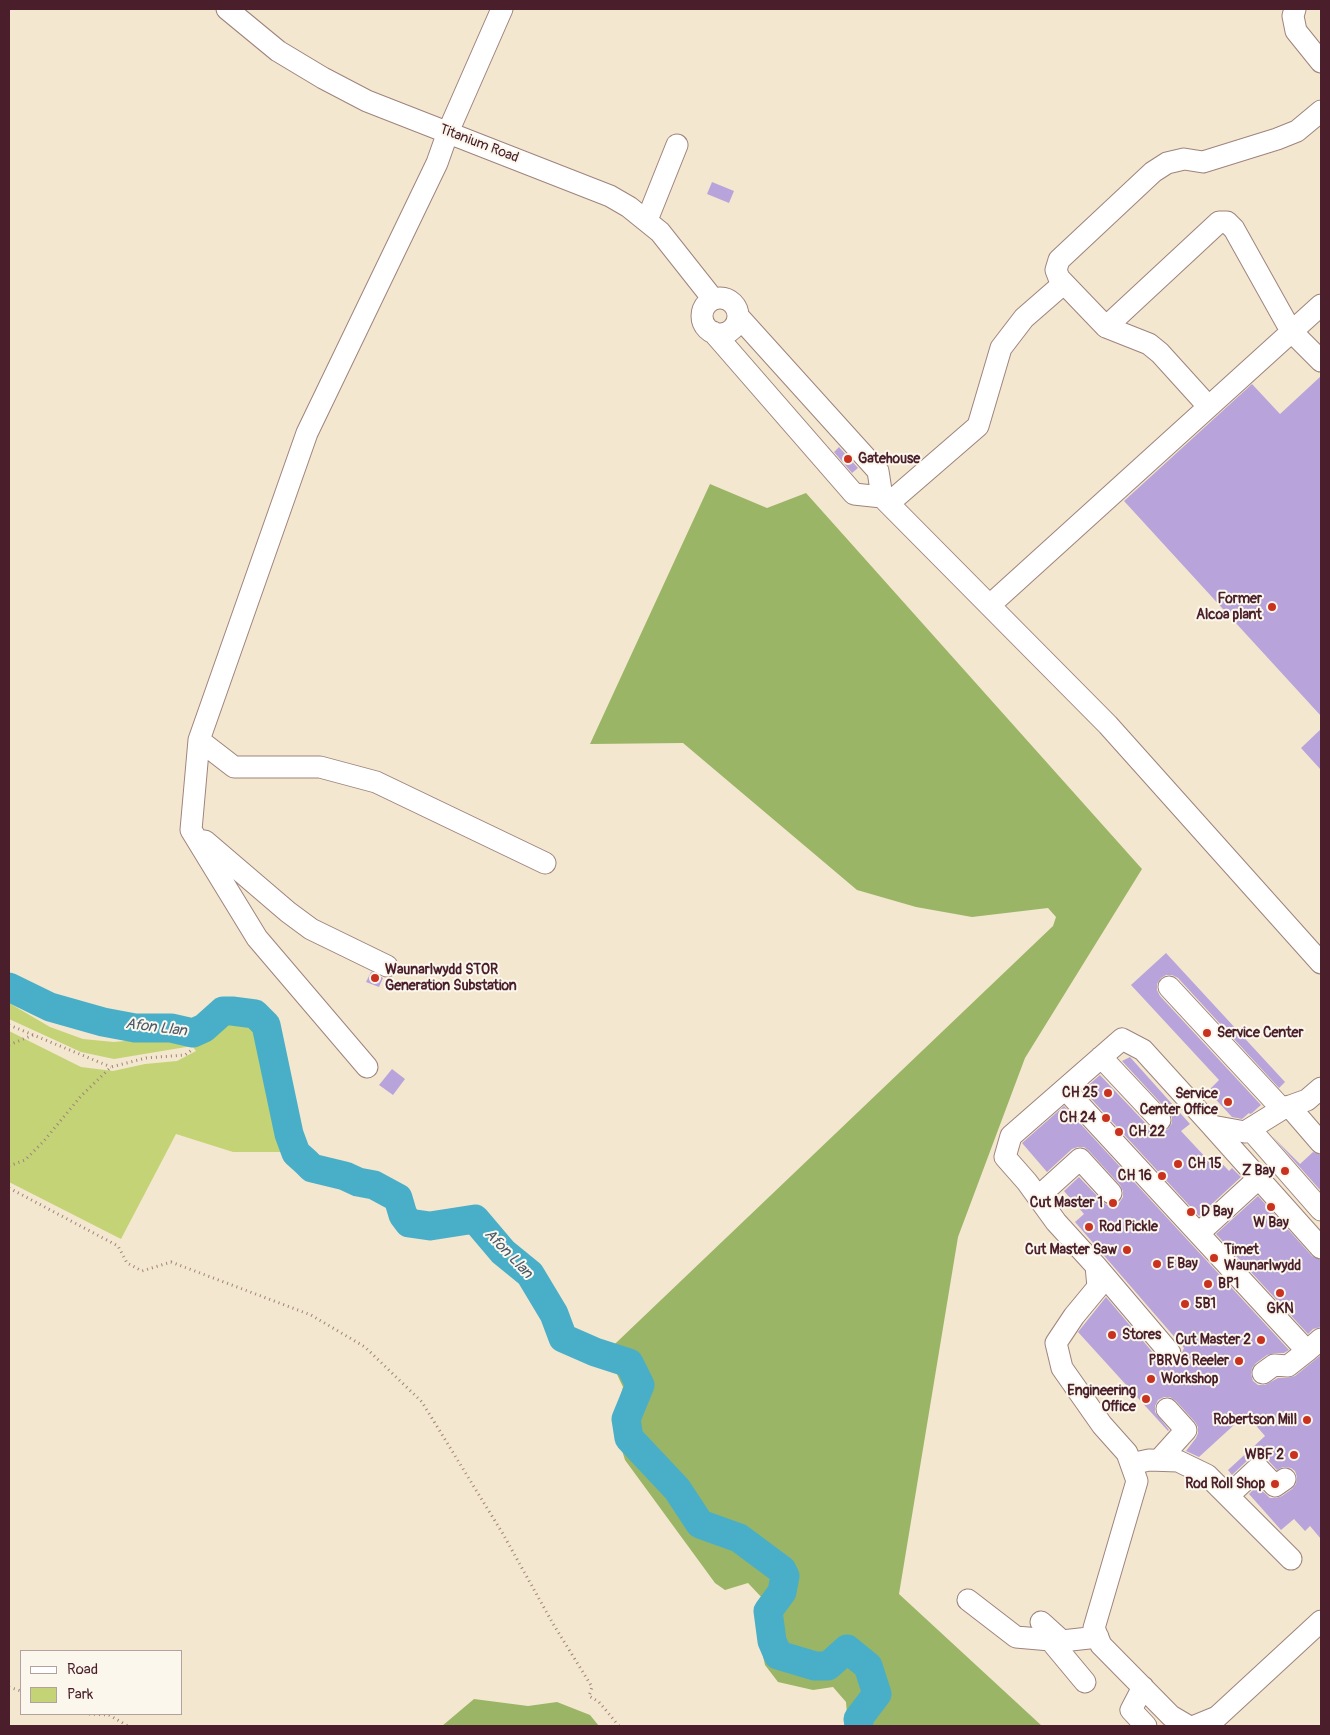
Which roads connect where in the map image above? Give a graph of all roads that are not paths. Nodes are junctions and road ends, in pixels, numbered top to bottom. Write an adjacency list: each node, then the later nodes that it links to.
1 (227, 9): 6 (street, Titanium Road)
2 (502, 9): 6 (street)
3 (1295, 9): 4 (street)
4 (1321, 62)
5 (1321, 111): 9 (street)
6 (448, 132): 8 (street, Titanium Road); 20 (street)
7 (677, 145): 8 (street)
8 (647, 220): 10 (street, Titanium Road)
9 (1063, 284): 13 (street); 18 (street)
10 (713, 299): 12 (street); 14 (street)
11 (1321, 305): 15 (street)
12 (738, 316): 14 (street); 18 (street)
13 (1106, 327): 15 (street); 17 (street)
14 (713, 332): 18 (street)
15 (1291, 332): 16 (street); 17 (street)
16 (1321, 361)
17 (1208, 406): 19 (street)
18 (885, 500): 19 (street)
19 (990, 605): 23 (street)
20 (199, 740): 21 (street); 22 (street)
21 (191, 830): 24 (street); 27 (street)
22 (545, 863)
23 (1321, 962)
24 (387, 966)
25 (1169, 987): 30 (street)
26 (1101, 1057): 28 (street); 31 (street); 32 (street)
27 (367, 1067)
28 (1065, 1089): 37 (street); 39 (street)
29 (1320, 1091): 30 (street)
30 (1285, 1107): 33 (street); 34 (street)
31 (1160, 1120)
32 (1212, 1126): 33 (street); 35 (street)
33 (1250, 1129): 38 (street)
34 (1321, 1143)
35 (1259, 1178): 39 (street); 40 (street)
36 (1110, 1193): 37 (street)
37 (1038, 1197): 41 (street)
38 (1321, 1210)
39 (1199, 1232): 42 (street)
40 (1321, 1248)
41 (1096, 1266): 43 (street); 47 (street)
42 (1314, 1345): 44 (street)
43 (1170, 1353)
44 (1263, 1373)
45 (1167, 1409): 46 (street)
46 (1159, 1460): 47 (street); 49 (street)
47 (1131, 1464): 54 (street)
48 (1285, 1478): 49 (street)
49 (1228, 1496): 50 (street)
50 (1291, 1559)
51 (968, 1600): 53 (street)
52 (1321, 1621): 57 (street)
53 (1051, 1634): 54 (street); 55 (street)
54 (1098, 1637): 56 (street)
55 (1085, 1682)
56 (1143, 1688): 58 (street); 59 (street)
57 (1212, 1722): 60 (street)
58 (1146, 1726)
59 (1188, 1726)
60 (1195, 1726)

